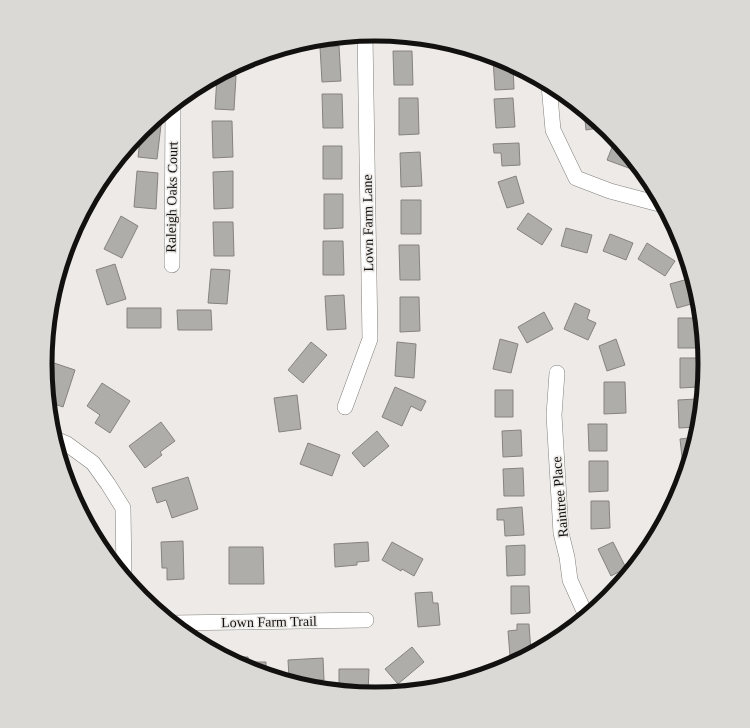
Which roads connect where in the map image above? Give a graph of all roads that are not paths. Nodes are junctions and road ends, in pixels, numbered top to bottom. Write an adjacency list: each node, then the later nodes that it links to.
1 (365, 41): 7 (street, Lown Farm Lane)
2 (550, 92): 4 (street)
3 (173, 112): 5 (street, Raleigh Oaks Court)
4 (655, 203)
5 (172, 264)
6 (557, 373): 10 (street, Raintree Place)
7 (345, 407)
8 (62, 442): 9 (street)
9 (124, 567)
10 (584, 610)
11 (366, 620): 12 (street, Lown Farm Trail)
12 (182, 623)

